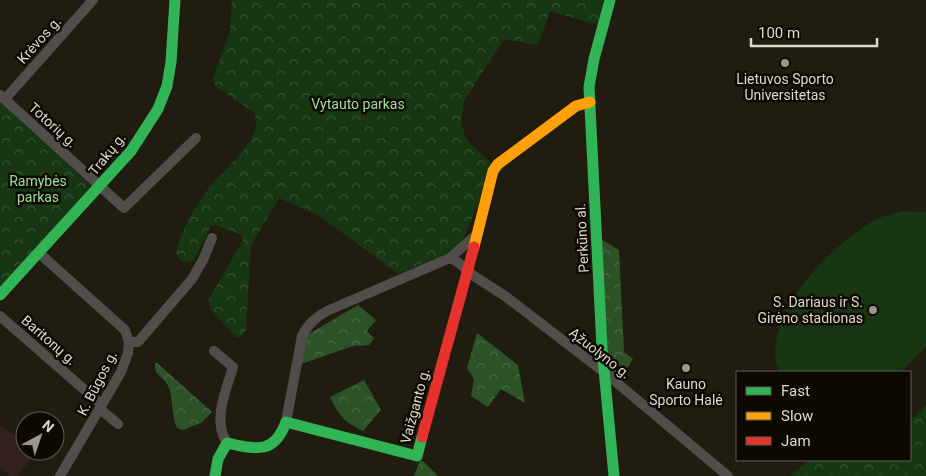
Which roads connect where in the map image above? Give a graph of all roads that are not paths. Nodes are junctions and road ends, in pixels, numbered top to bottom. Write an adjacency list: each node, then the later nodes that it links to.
1 (94, 0): 4 (street, Krėvos g.)
2 (175, 0): 7 (street, Trakų g.)
3 (610, 0): 5 (street, Perkūno al.)
4 (2, 97): 7 (street, Totorių g.)
5 (590, 102): 8 (street, Vaižganto g.); 17 (street, Perkūno al.)
6 (196, 138): 7 (street, Totorių g.)
7 (100, 186): 10 (street, Trakų g.)
8 (477, 234): 11 (street); 12 (street, Vaižganto g.)
9 (212, 238): 15 (street, K. Būgos g.)
10 (39, 253): 13 (street, Trakų g.); 15 (street)
11 (450, 258): 12 (street, Ąžuolyno g.); 19 (street)
12 (467, 270): 17 (street, Ąžuolyno g.); 19 (street, Vaižganto g.)
13 (0, 295)
14 (0, 316): 18 (street, Baritonų g.)
15 (129, 342): 18 (street, K. Būgos g.)
16 (214, 351): 21 (street)
17 (604, 372): 24 (street, Perkūno al.); 25 (street, Ąžuolyno g.)
18 (101, 407): 20 (street, Baritonų g.); 22 (street, K. Būgos g.)
19 (286, 422): 21 (street)
20 (118, 424)
21 (228, 443): 23 (street)
22 (60, 476)
23 (215, 476)
24 (614, 476)
25 (728, 476)

